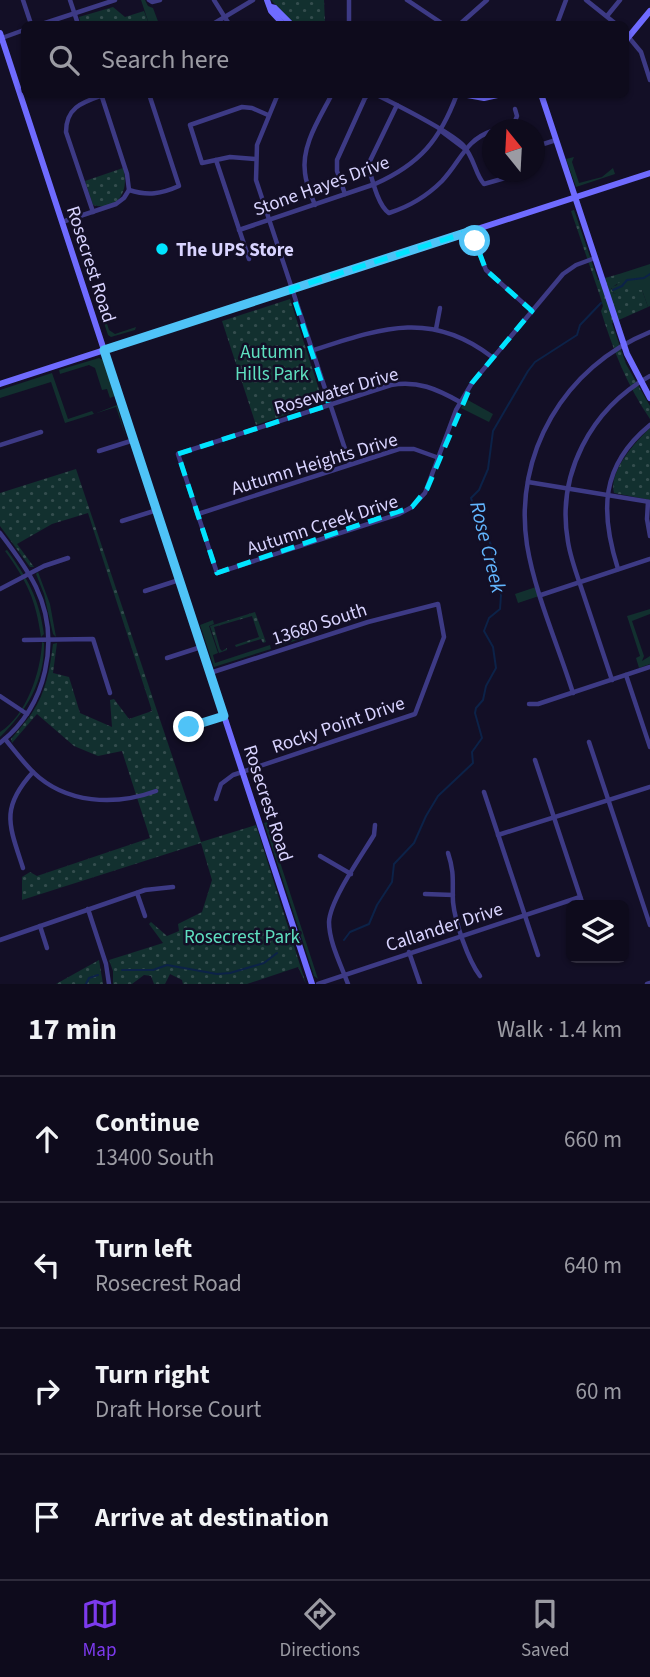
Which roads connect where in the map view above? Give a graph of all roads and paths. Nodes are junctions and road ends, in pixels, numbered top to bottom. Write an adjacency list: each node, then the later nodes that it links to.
1 (23, 0): 20 (street)
2 (70, 0): 17 (street)
3 (115, 0): 17 (street)
4 (160, 0): 14 (street)
5 (214, 0): 19 (street)
6 (253, 0): 19 (street)
7 (267, 0): 15 (main road)
8 (349, 0): 27 (street)
9 (407, 0): 28 (street)
10 (486, 0): 29 (street)
11 (566, 0): 30 (street)
12 (586, 0): 18 (street)
13 (620, 0): 18 (street)
14 (150, 1)
15 (271, 7): 25 (main road); 26 (main road)
16 (650, 11): 33 (main road)
17 (75, 14): 21 (street); 22 (street)
18 (607, 16): 31 (street)
19 (225, 17): 23 (street); 24 (street)
20 (30, 21)
21 (53, 21)
22 (77, 21)
23 (219, 21)
24 (227, 21)
25 (280, 21)
26 (287, 21)
27 (349, 21)
28 (438, 21)
29 (463, 21)
30 (558, 21)
31 (613, 21)
32 (21, 31): 34 (street)
33 (629, 35)
34 (1, 36): 37 (main road, Rosecrest Road)
35 (629, 39): 36 (street)
36 (650, 80)
37 (21, 97)
38 (21, 98): 68 (main road, Rosecrest Road)
39 (96, 98): 66 (street)
40 (104, 98): 62 (street)
41 (150, 98): 62 (street)
42 (276, 98): 50 (street)
43 (330, 98): 65 (street)
44 (367, 98): 63 (street)
45 (383, 98): 48 (street)
46 (457, 98): 52 (street, Stone Hayes Drive)
47 (542, 98): 54 (main road)
48 (397, 105): 52 (street); 61 (street)
49 (515, 109): 51 (street)
50 (269, 115): 57 (street); 58 (street)
51 (516, 119)
52 (441, 131): 56 (street); 61 (street, Stone Hayes Drive)
53 (482, 135): 56 (street)
54 (555, 140): 55 (street); 64 (main road)
55 (545, 143)
56 (466, 150): 60 (street); 61 (street)
57 (256, 159): 58 (street); 67 (street)
58 (216, 160): 69 (street)
59 (650, 173): 64 (main road)
60 (482, 179)
61 (375, 184): 63 (street, Stone Hayes Drive)
62 (129, 190): 66 (street)
63 (345, 194): 65 (street, Stone Hayes Drive)
64 (575, 198): 70 (main road); 72 (main road)
65 (314, 205): 67 (street, Stone Hayes Drive)
66 (93, 212): 68 (street)
67 (269, 220): 69 (street, Stone Hayes Drive); 73 (street)
68 (62, 222): 79 (main road, Rosecrest Road)
69 (239, 230): 71 (street)
70 (471, 231): 73 (main road); 75 (street)
71 (249, 258)
72 (595, 258): 75 (street, Autumn Creek Drive); 78 (main road)
73 (291, 289): 79 (main road); 80 (street)
74 (440, 309): 76 (street)
75 (532, 311): 81 (street, Autumn Creek Drive)
76 (436, 329): 80 (street); 81 (street)
77 (650, 332): 78 (street)
78 (624, 345): 84 (main road); 95 (street)
79 (104, 350): 83 (main road); 90 (main road, Rosecrest Road)
80 (312, 351): 87 (street)
81 (492, 357): 86 (street, Autumn Creek Drive)
82 (650, 376): 84 (street)
83 (0, 382)
84 (640, 382): 85 (main road); 96 (street)
85 (650, 398)
86 (460, 402): 87 (street, Rosewater Drive); 93 (street, Autumn Creek Drive)
87 (329, 405): 94 (street); 100 (street, Rosewater Drive)
88 (650, 425): 97 (street)
89 (41, 432): 91 (street)
90 (134, 440): 92 (street); 99 (main road, Rosecrest Road)
91 (0, 445)
92 (99, 451)
93 (439, 458): 94 (street, Autumn Heights Drive); 100 (street, Autumn Creek Drive)
94 (350, 464): 100 (street, Autumn Heights Drive)
95 (528, 482): 96 (street); 112 (street)
96 (568, 488): 97 (street); 109 (street)
97 (608, 495): 98 (street); 106 (street)
98 (649, 502): 103 (street)
99 (156, 510): 101 (street); 108 (main road, Rosecrest Road)
100 (198, 514)
101 (122, 521)
102 (0, 533): 107 (street)
103 (650, 536)
104 (68, 558): 107 (street)
105 (650, 559): 106 (street)
106 (618, 569): 109 (street)
107 (29, 573): 110 (street); 115 (street)
108 (179, 580): 111 (street); 116 (main road, Rosecrest Road)
109 (579, 582): 112 (street); 121 (street)
110 (0, 589)
111 (145, 591)
112 (541, 595): 123 (street)
113 (438, 604): 119 (street, 13680 South); 136 (street, Rocky Point Drive)
114 (24, 640): 115 (street)
115 (49, 640): 122 (street); 126 (street)
116 (201, 647): 117 (street); 119 (main road, Rosecrest Road)
117 (167, 658)
118 (650, 667): 120 (street)
119 (210, 673): 127 (main road, Rosecrest Road)
120 (626, 675): 121 (street); 129 (street)
121 (612, 680): 123 (street)
122 (110, 693)
123 (573, 693): 125 (street)
124 (0, 696): 126 (street)
125 (529, 705)
126 (27, 713): 131 (street)
127 (224, 716): 130 (street); 136 (main road, Rosecrest Road)
128 (650, 719): 129 (street)
129 (642, 722): 133 (street)
130 (189, 727)
131 (2, 741): 135 (street)
132 (589, 742): 141 (street)
133 (650, 747)
134 (535, 760): 142 (street)
135 (33, 772): 138 (street); 147 (street)
136 (242, 772): 140 (street); 168 (main road, Rosecrest Road)
137 (650, 787): 141 (street)
138 (156, 791)
139 (484, 792): 144 (street)
140 (216, 799)
141 (608, 799): 142 (street); 158 (street)
142 (554, 816): 144 (street); 153 (street)
143 (375, 825): 148 (street)
144 (498, 835): 156 (street)
145 (448, 853): 152 (street)
146 (320, 856): 148 (street)
147 (23, 868)
148 (351, 874): 165 (street)
149 (173, 887): 150 (street)
150 (137, 893): 155 (street); 157 (street)
151 (425, 894): 152 (street)
152 (453, 895): 160 (street)
153 (580, 897): 154 (street); 156 (street, Callander Drive)
154 (581, 900)
155 (88, 909): 159 (street); 167 (street)
156 (524, 915): 160 (street, Callander Drive); 164 (street)
157 (145, 916)
158 (650, 925)
159 (40, 926): 161 (street); 162 (street)
160 (463, 935): 163 (street, Callander Drive); 166 (street)
161 (0, 940)
162 (47, 948)
163 (409, 952): 165 (street, Callander Drive); 171 (street)
164 (538, 955)
165 (345, 975): 169 (street, Callander Drive); 170 (street)
166 (480, 976)
167 (109, 984)
168 (312, 984)
169 (318, 984)
170 (348, 984)
171 (420, 984)

